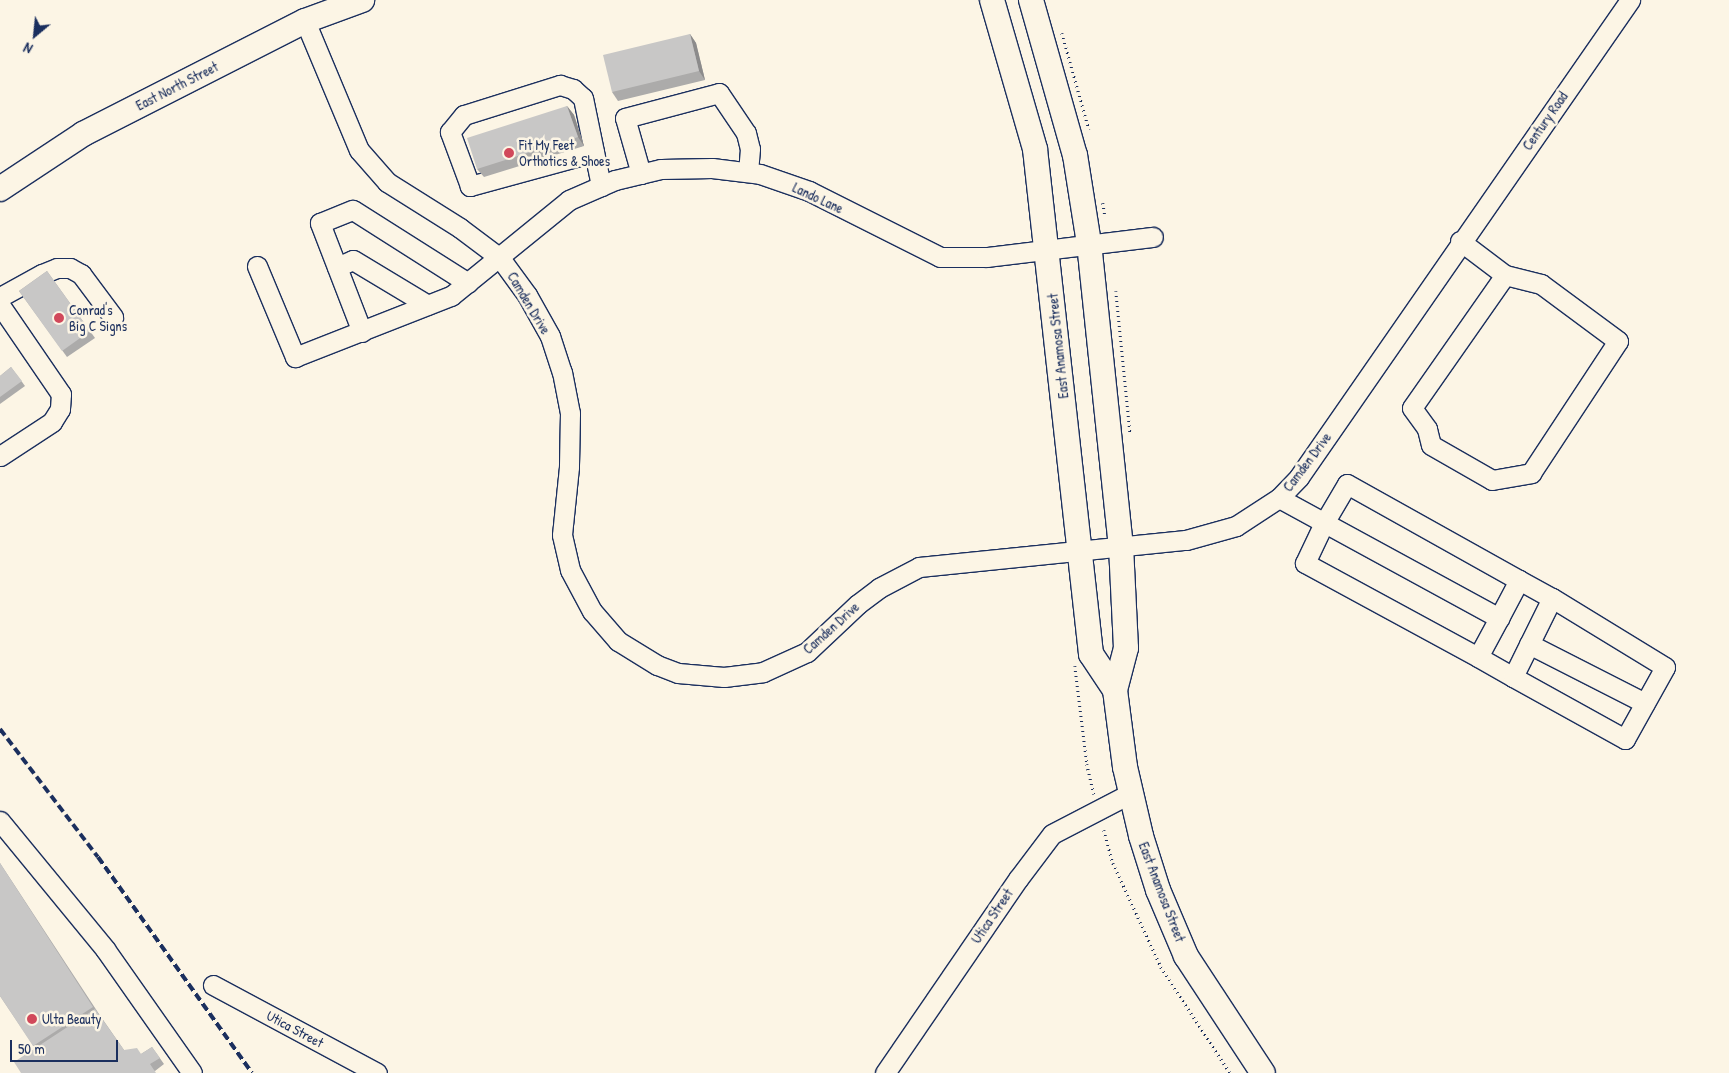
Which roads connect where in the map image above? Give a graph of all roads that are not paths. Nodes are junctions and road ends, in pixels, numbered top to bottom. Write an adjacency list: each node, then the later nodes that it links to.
1 (362, 0): 5 (main road, East North Street)
2 (992, 0): 14 (main road, East Anamosa Street)
3 (1031, 0): 13 (main road, East Anamosa Street)
4 (1630, 0): 12 (street, Century Road)
5 (304, 21): 9 (main road, East North Street); 15 (street, Camden Drive)
6 (594, 152): 6 (street); 10 (street)
7 (748, 172): 8 (street, Lando Lane); 8 (street); 14 (street, Lando Lane)
8 (640, 174): 10 (street, Lando Lane)
9 (2, 183)
10 (601, 186): 15 (street, Lando Lane)
11 (1153, 238): 13 (street, Lando Lane)
12 (1460, 241): 18 (street); 25 (street, Camden Drive)
13 (1089, 243): 14 (street, Lando Lane); 27 (main road, East Anamosa Street)
14 (1048, 249): 28 (main road, East Anamosa Street)
15 (500, 258): 19 (street, Lando Lane); 28 (street, Camden Drive)
16 (257, 266): 23 (street, Lando Lane)
17 (337, 267): 19 (street); 20 (street); 23 (street)
18 (1505, 275): 18 (street)
19 (468, 283): 20 (street, Lando Lane)
20 (428, 305): 23 (street, Lando Lane)
21 (2, 308): 22 (street); 24 (street)
22 (113, 318)
23 (362, 332)
24 (0, 456)
25 (1279, 498): 26 (street); 27 (street, Camden Drive)
26 (1324, 523): 29 (street); 31 (street); 33 (street)
27 (1121, 546): 28 (street, Camden Drive); 35 (main road, East Anamosa Street)
28 (1079, 551): 35 (main road, East Anamosa Street)
29 (1519, 580): 30 (street); 31 (street)
30 (1552, 598): 32 (street); 36 (street)
31 (1499, 618): 33 (street)
32 (1529, 644): 34 (street); 36 (street)
33 (1478, 657): 34 (street)
34 (1513, 677): 36 (street)
35 (1115, 690): 37 (main road, East Anamosa Street)
36 (1645, 703)
37 (1131, 793): 42 (street, Utica Street); 43 (main road, East Anamosa Street)
38 (0, 821): 40 (street)
39 (212, 985): 41 (street, Utica Street)
40 (192, 1073)
41 (377, 1073)
42 (885, 1073)
43 (1263, 1073)

